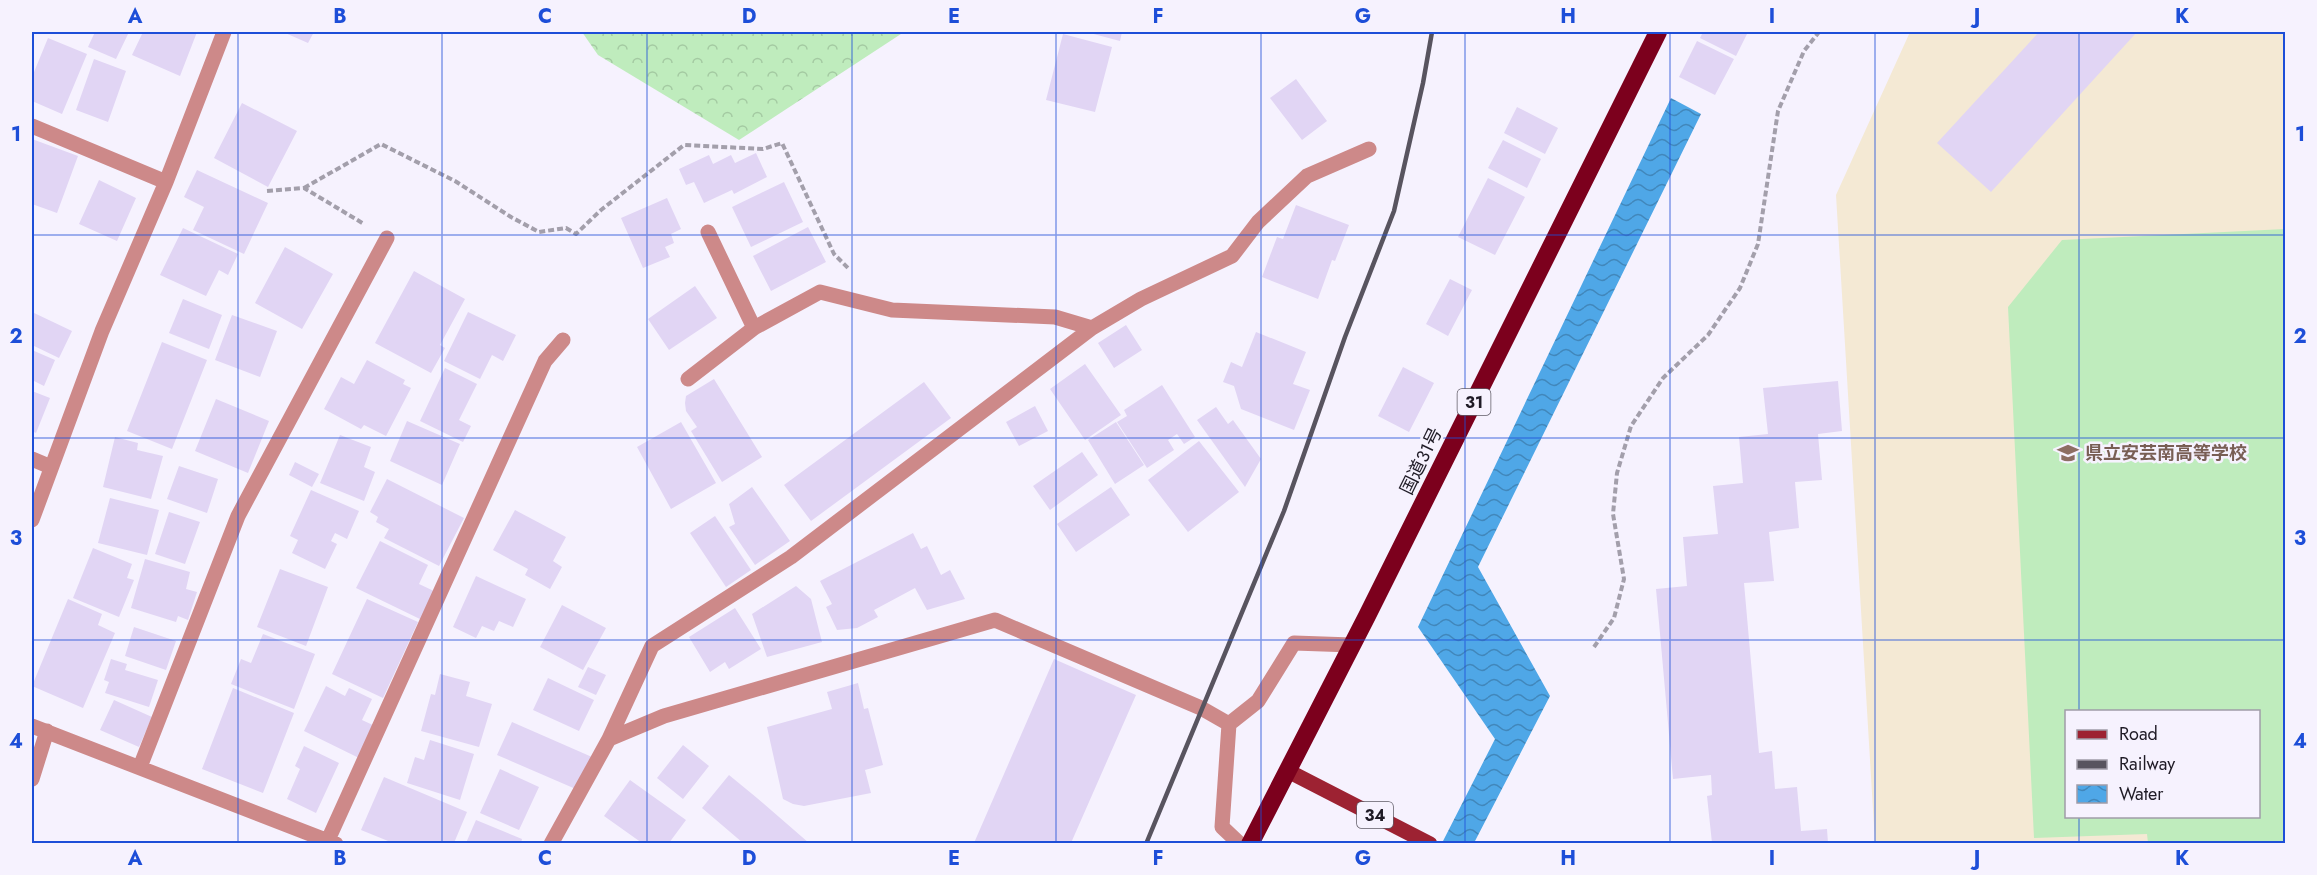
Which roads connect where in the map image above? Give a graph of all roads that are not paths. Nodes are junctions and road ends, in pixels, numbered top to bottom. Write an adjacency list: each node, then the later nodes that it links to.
1 (224, 32): 5 (street)
2 (1658, 32): 15 (highway, 国道31号 / 31)
3 (32, 126): 5 (street)
4 (1369, 149): 9 (street)
5 (166, 182): 13 (street)
6 (708, 232): 8 (street)
7 (387, 238): 20 (street)
8 (754, 328): 9 (street); 11 (street)
9 (1092, 328): 19 (street)
10 (563, 340): 23 (street)
11 (687, 379)
12 (32, 459): 13 (street)
13 (51, 467): 14 (street)
14 (32, 520)
15 (1352, 645): 16 (street); 21 (highway, 国道31号 / 31)
16 (1229, 724): 19 (street); 25 (street)
17 (32, 726): 18 (street)
18 (48, 731): 20 (street); 22 (street)
19 (609, 739): 24 (street)
20 (140, 767): 23 (street)
21 (1288, 771): 26 (highway, 国道31号 / 31); 27 (main road, 34)
22 (32, 778)
23 (332, 842)
24 (551, 843)
25 (1240, 843)
26 (1250, 843)
27 (1430, 843)

